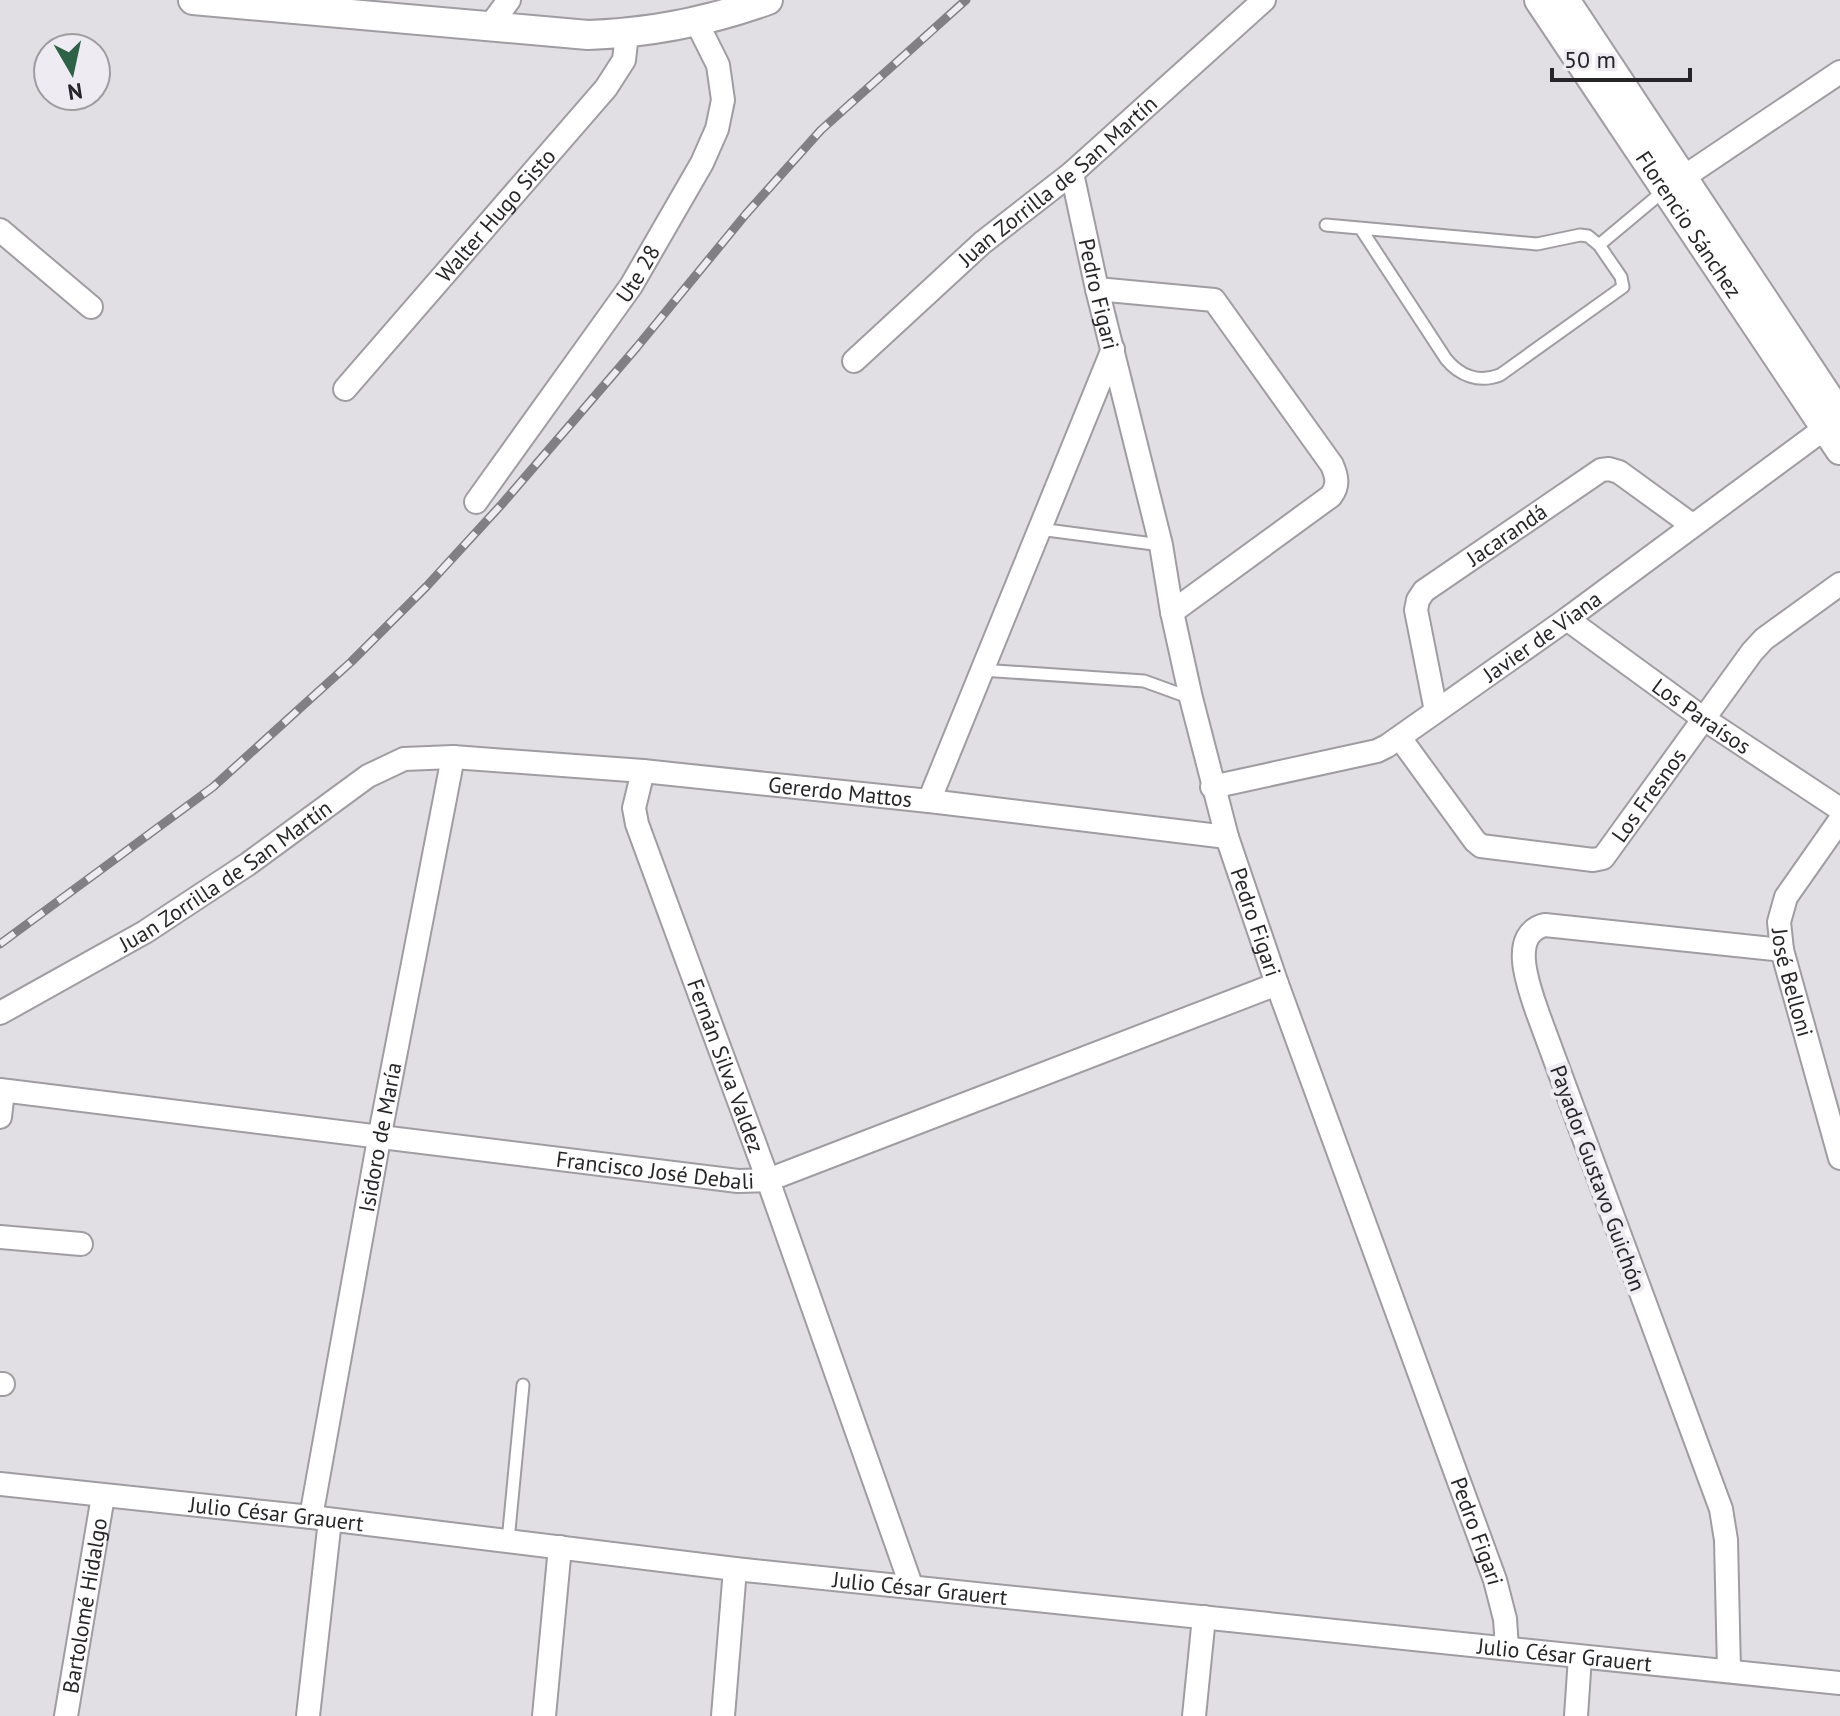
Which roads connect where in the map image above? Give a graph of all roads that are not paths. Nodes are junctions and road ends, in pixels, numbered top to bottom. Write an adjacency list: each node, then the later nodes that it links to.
1 (193, 0): 7 (street)
2 (509, 0): 7 (street)
3 (768, 0): 8 (street)
4 (1264, 0): 11 (street, Juan Zorrilla de San Martín)
5 (1539, 0): 12 (street, Florencio Sánchez)
6 (1565, 0): 12 (street, Florencio Sánchez)
7 (491, 13): 9 (street)
8 (696, 21): 9 (street); 23 (street, Ute 28)
9 (627, 34): 21 (street, Walter Hugo Sisto)
10 (1840, 72): 12 (street)
11 (1072, 173): 17 (street, Pedro Figari); 20 (street, Juan Zorrilla de San Martín)
12 (1675, 183): 16 (lane); 22 (street, Florencio Sánchez)
13 (1326, 225): 14 (lane)
14 (1361, 229): 16 (lane); 16 (lane)
15 (0, 230): 18 (street)
16 (1599, 245)
17 (1097, 289): 19 (street, Pedro Figari); 28 (street)
18 (91, 307)
19 (1113, 349): 25 (street); 26 (street, Pedro Figari)
20 (854, 361)
21 (345, 389)
22 (1836, 427): 24 (street, Javier de Viana)
23 (476, 502)
24 (1692, 525): 29 (street, Javier de Viana); 32 (street, Jacarandá)
25 (1038, 529): 26 (lane); 30 (street)
26 (1161, 545): 28 (street, Pedro Figari)
27 (1840, 584): 33 (street, Los Fresnos)
28 (1172, 612): 31 (street, Pedro Figari)
29 (1567, 619): 32 (street, Javier de Viana); 33 (street, Los Paraísos)
30 (981, 670): 31 (lane); 38 (street)
31 (1191, 698): 37 (street, Pedro Figari)
32 (1436, 711): 34 (street, Javier de Viana)
33 (1704, 719): 34 (street, Los Fresnos); 39 (street, Los Paraísos)
34 (1400, 738): 37 (street, Javier de Viana)
35 (453, 757): 36 (street, Gererdo Mattos); 44 (street, Juan Zorrilla de San Martín); 47 (street, Isidoro de María)
36 (643, 771): 38 (street, Gererdo Mattos); 49 (street, Fernán Silva Valdez)
37 (1212, 787): 41 (street, Pedro Figari)
38 (929, 801): 41 (street, Gererdo Mattos)
39 (1840, 809)
40 (1840, 820): 42 (street, José Belloni)
41 (1227, 837): 43 (street, Pedro Figari)
42 (1782, 950): 48 (street, José Belloni); 63 (street, Payador Gustavo Guichón)
43 (1277, 984): 49 (street, Francisco José Debali); 61 (street, Pedro Figari)
44 (0, 1013)
45 (2, 1090): 46 (street); 47 (street, Francisco José Debali)
46 (0, 1117)
47 (379, 1139): 49 (street, Francisco José Debali); 55 (street, Isidoro de María)
48 (1840, 1158)
49 (768, 1180): 59 (street, Fernán Silva Valdez)
50 (0, 1237): 51 (street)
51 (81, 1244)
52 (523, 1385): 56 (lane)
53 (0, 1484): 54 (street, Julio César Grauert)
54 (103, 1496): 55 (street, Julio César Grauert); 65 (street, Bartolomé Hidalgo)
55 (320, 1518): 56 (street, Julio César Grauert); 66 (street, Isidoro de María)
56 (508, 1541): 57 (street, Julio César Grauert)
57 (560, 1547): 58 (street, Julio César Grauert); 67 (street)
58 (735, 1569): 59 (street, Julio César Grauert); 68 (street)
59 (911, 1585): 60 (street, Julio César Grauert)
60 (1204, 1617): 61 (street, Julio César Grauert); 69 (street)
61 (1507, 1648): 62 (street, Julio César Grauert)
62 (1580, 1657): 63 (street, Julio César Grauert); 70 (street)
63 (1729, 1671): 64 (street, Julio César Grauert)
64 (1840, 1683)
65 (66, 1716)
66 (308, 1716)
67 (544, 1716)
68 (723, 1716)
69 (1194, 1716)
70 (1576, 1716)

